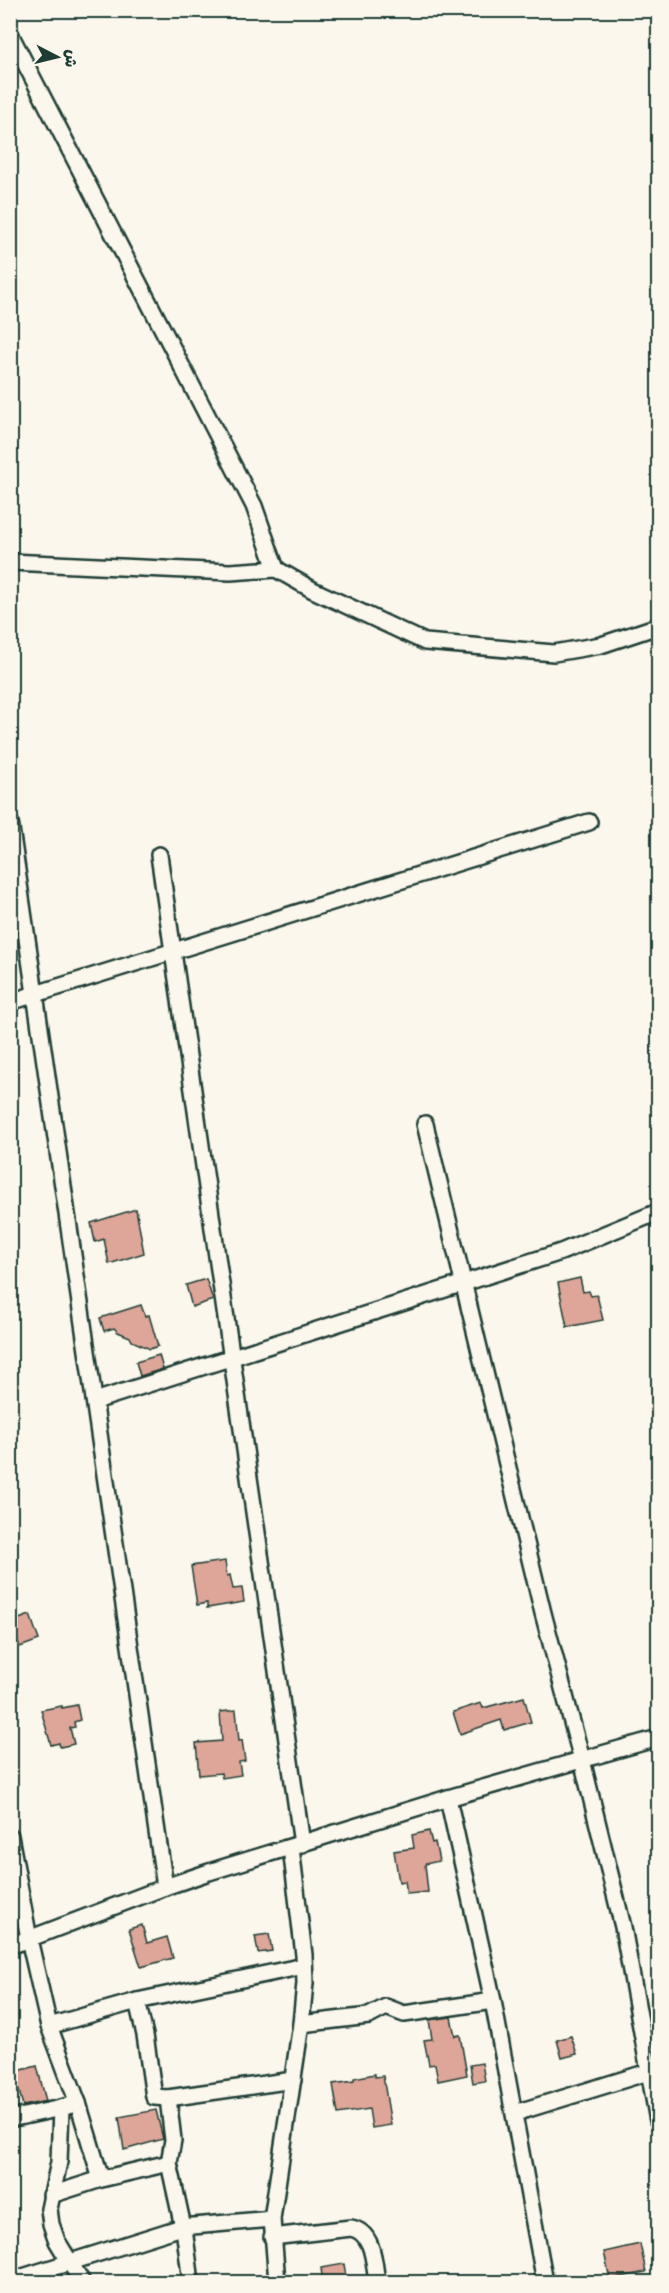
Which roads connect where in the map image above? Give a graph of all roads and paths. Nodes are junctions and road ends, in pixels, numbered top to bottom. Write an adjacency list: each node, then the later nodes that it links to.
1 (10, 34): 3 (street)
2 (10, 562): 3 (street)
3 (276, 569): 4 (street)
4 (658, 626)
5 (10, 822): 9 (street)
6 (589, 822): 8 (street)
7 (159, 855): 8 (street)
8 (173, 951): 9 (street); 14 (street)
9 (36, 994): 10 (street); 15 (street)
10 (10, 1002)
11 (425, 1124): 13 (street)
12 (658, 1212): 13 (street)
13 (464, 1283): 14 (street); 17 (street)
14 (232, 1357): 15 (street); 20 (street)
15 (95, 1401): 21 (street)
16 (658, 1738): 17 (street)
17 (582, 1761): 18 (street); 29 (street)
18 (448, 1798): 20 (street); 26 (street)
19 (10, 1836): 22 (street)
20 (296, 1846): 21 (street); 24 (street)
21 (165, 1887): 22 (street)
22 (29, 1940): 23 (street); 28 (street)
23 (10, 1946)
24 (304, 1966): 25 (street); 27 (street)
25 (137, 2001): 28 (street); 31 (street)
26 (493, 2001): 27 (street); 34 (street)
27 (301, 2024): 30 (street)
28 (49, 2026): 32 (street)
29 (654, 2070): 34 (street); 36 (street)
30 (293, 2080): 31 (street); 40 (street)
31 (168, 2098): 37 (street)
32 (78, 2103): 33 (street); 38 (street)
33 (62, 2108): 35 (street); 39 (street)
34 (515, 2113): 49 (street)
35 (10, 2119)
36 (658, 2121)
37 (169, 2163): 38 (street); 41 (street)
38 (101, 2179): 39 (street)
39 (51, 2194): 43 (street)
40 (272, 2219): 41 (street); 42 (street)
41 (182, 2227): 43 (street); 46 (street)
42 (272, 2237): 47 (street); 48 (street)
43 (70, 2262): 44 (street); 45 (street)
44 (10, 2281)
45 (82, 2283)
46 (190, 2283)
47 (277, 2283)
48 (378, 2283)
49 (545, 2283)

